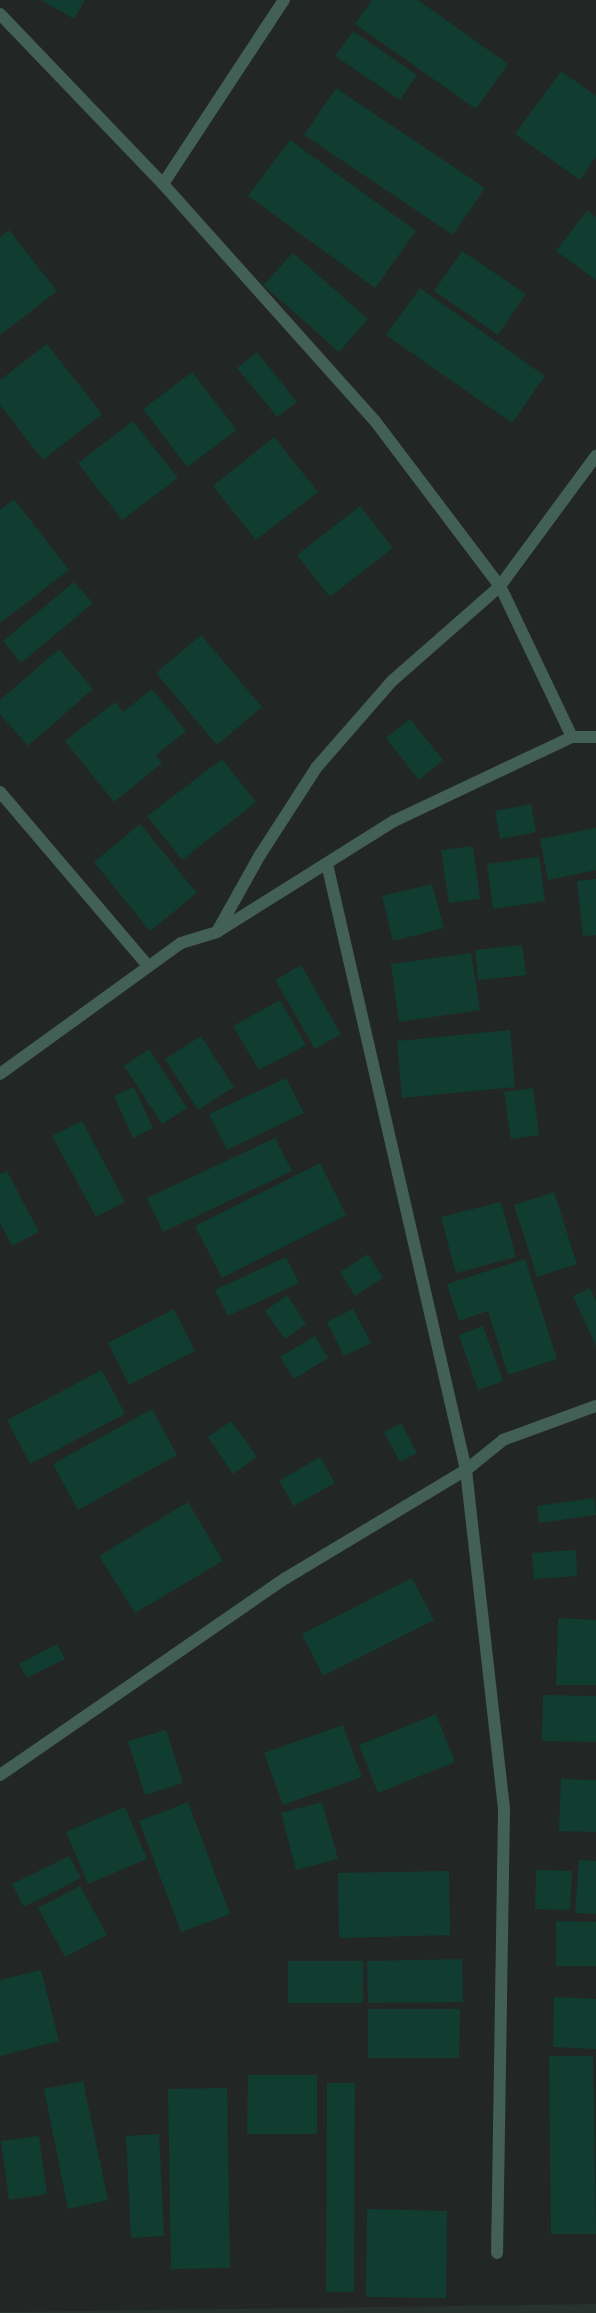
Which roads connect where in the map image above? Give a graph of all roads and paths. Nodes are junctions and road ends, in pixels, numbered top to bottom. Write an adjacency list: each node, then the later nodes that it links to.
1 (284, 0): 3 (street)
2 (0, 14): 3 (street)
3 (163, 184): 5 (street)
4 (596, 456): 5 (street)
5 (500, 586): 6 (street); 10 (street)
6 (572, 737): 7 (street); 9 (street)
7 (596, 737)
8 (0, 792): 11 (street)
9 (327, 864): 10 (street); 14 (street)
10 (217, 932): 11 (street)
11 (147, 965): 12 (street)
12 (0, 1074)
13 (596, 1406): 14 (street)
14 (466, 1470): 15 (street); 16 (street)
15 (0, 1775)
16 (497, 2253)

